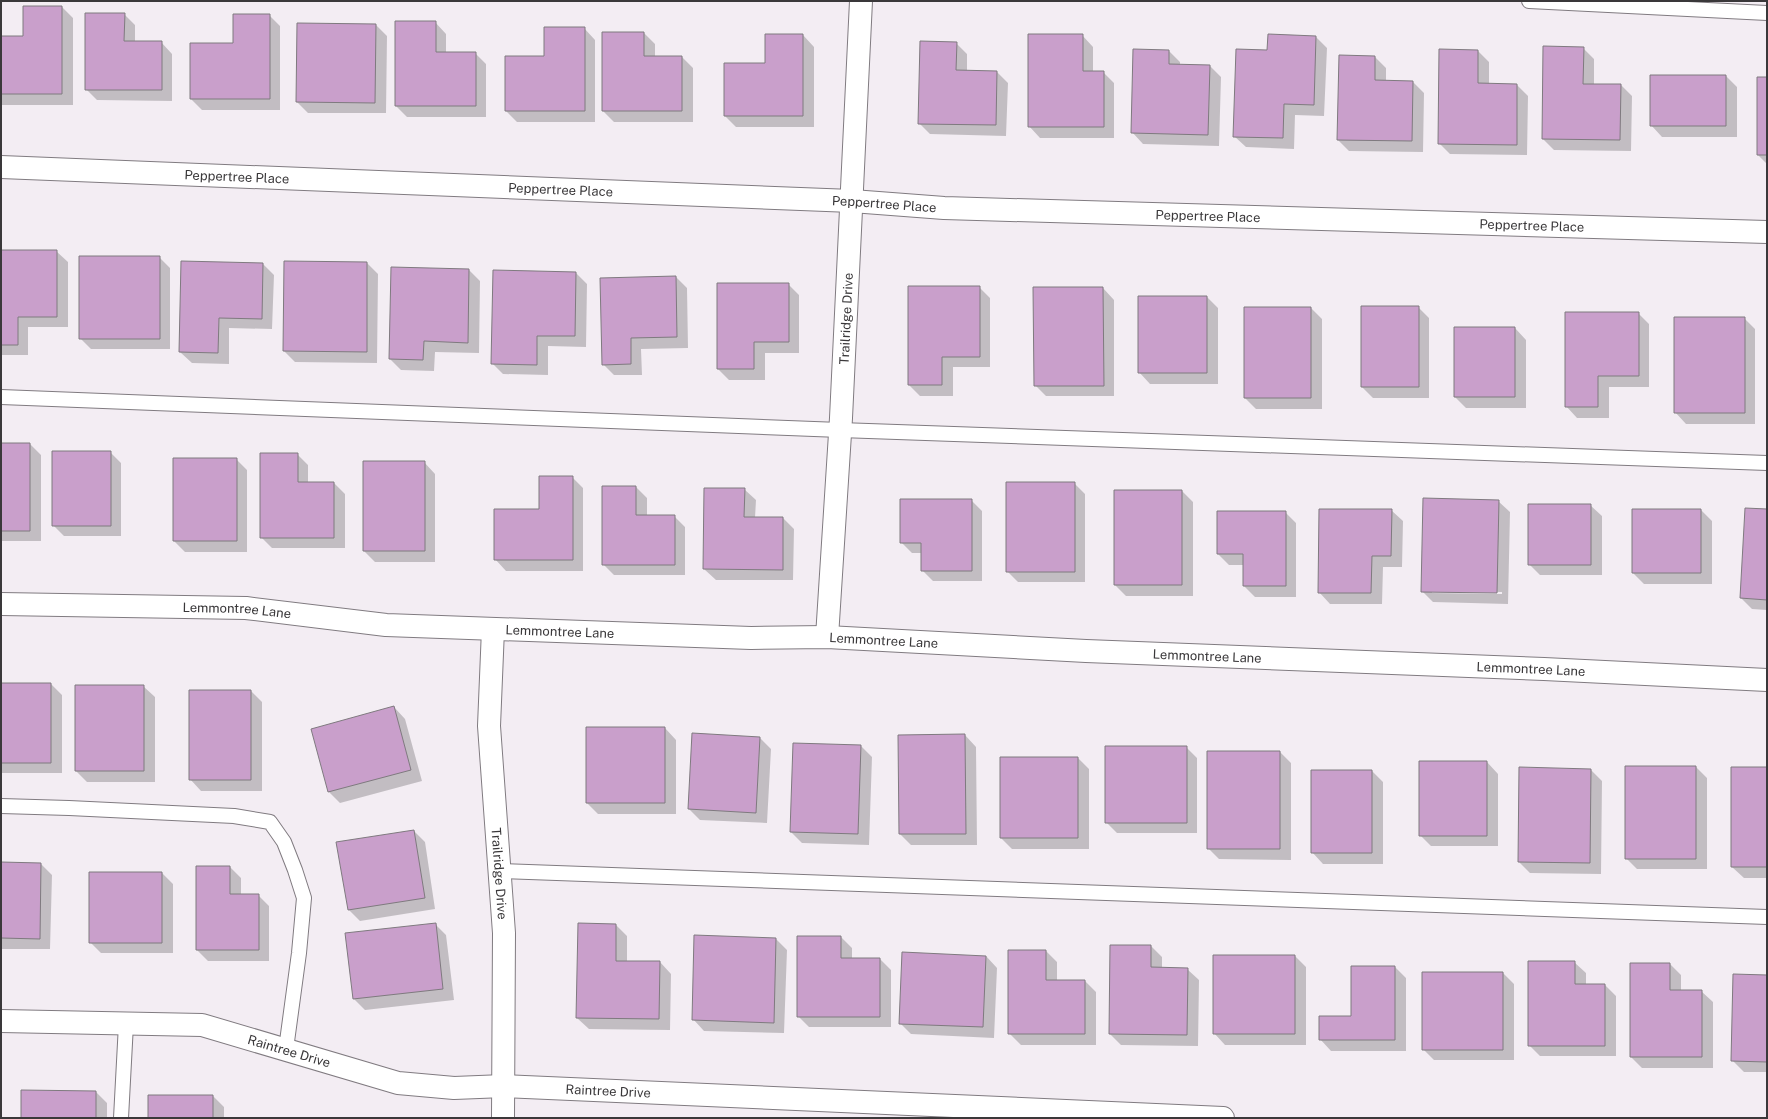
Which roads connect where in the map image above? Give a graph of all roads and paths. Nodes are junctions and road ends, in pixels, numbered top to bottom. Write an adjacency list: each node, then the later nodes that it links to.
1 (861, 1): 5 (street, Trailridge Drive)
2 (1529, 1): 3 (lane)
3 (1767, 12)
4 (1, 167): 5 (street, Peppertree Place)
5 (852, 201): 6 (street, Peppertree Place); 8 (street, Trailridge Drive)
6 (1767, 232)
7 (1, 397): 8 (lane)
8 (840, 430): 9 (lane); 12 (street, Trailridge Drive)
9 (1767, 463)
10 (1, 604): 11 (street, Lemmontree Lane)
11 (493, 629): 12 (street, Lemmontree Lane); 15 (street, Trailridge Drive)
12 (827, 637): 13 (street, Lemmontree Lane)
13 (1767, 680)
14 (1, 806): 19 (lane)
15 (500, 871): 16 (lane); 20 (street, Trailridge Drive)
16 (1767, 917)
17 (1, 1021): 18 (street, Raintree Drive)
18 (126, 1024): 19 (street, Raintree Drive); 21 (lane)
19 (286, 1049): 20 (street, Raintree Drive)
20 (504, 1086): 22 (street, Trailridge Drive); 23 (street, Raintree Drive)
21 (121, 1118)
22 (504, 1118)
23 (1223, 1118)

